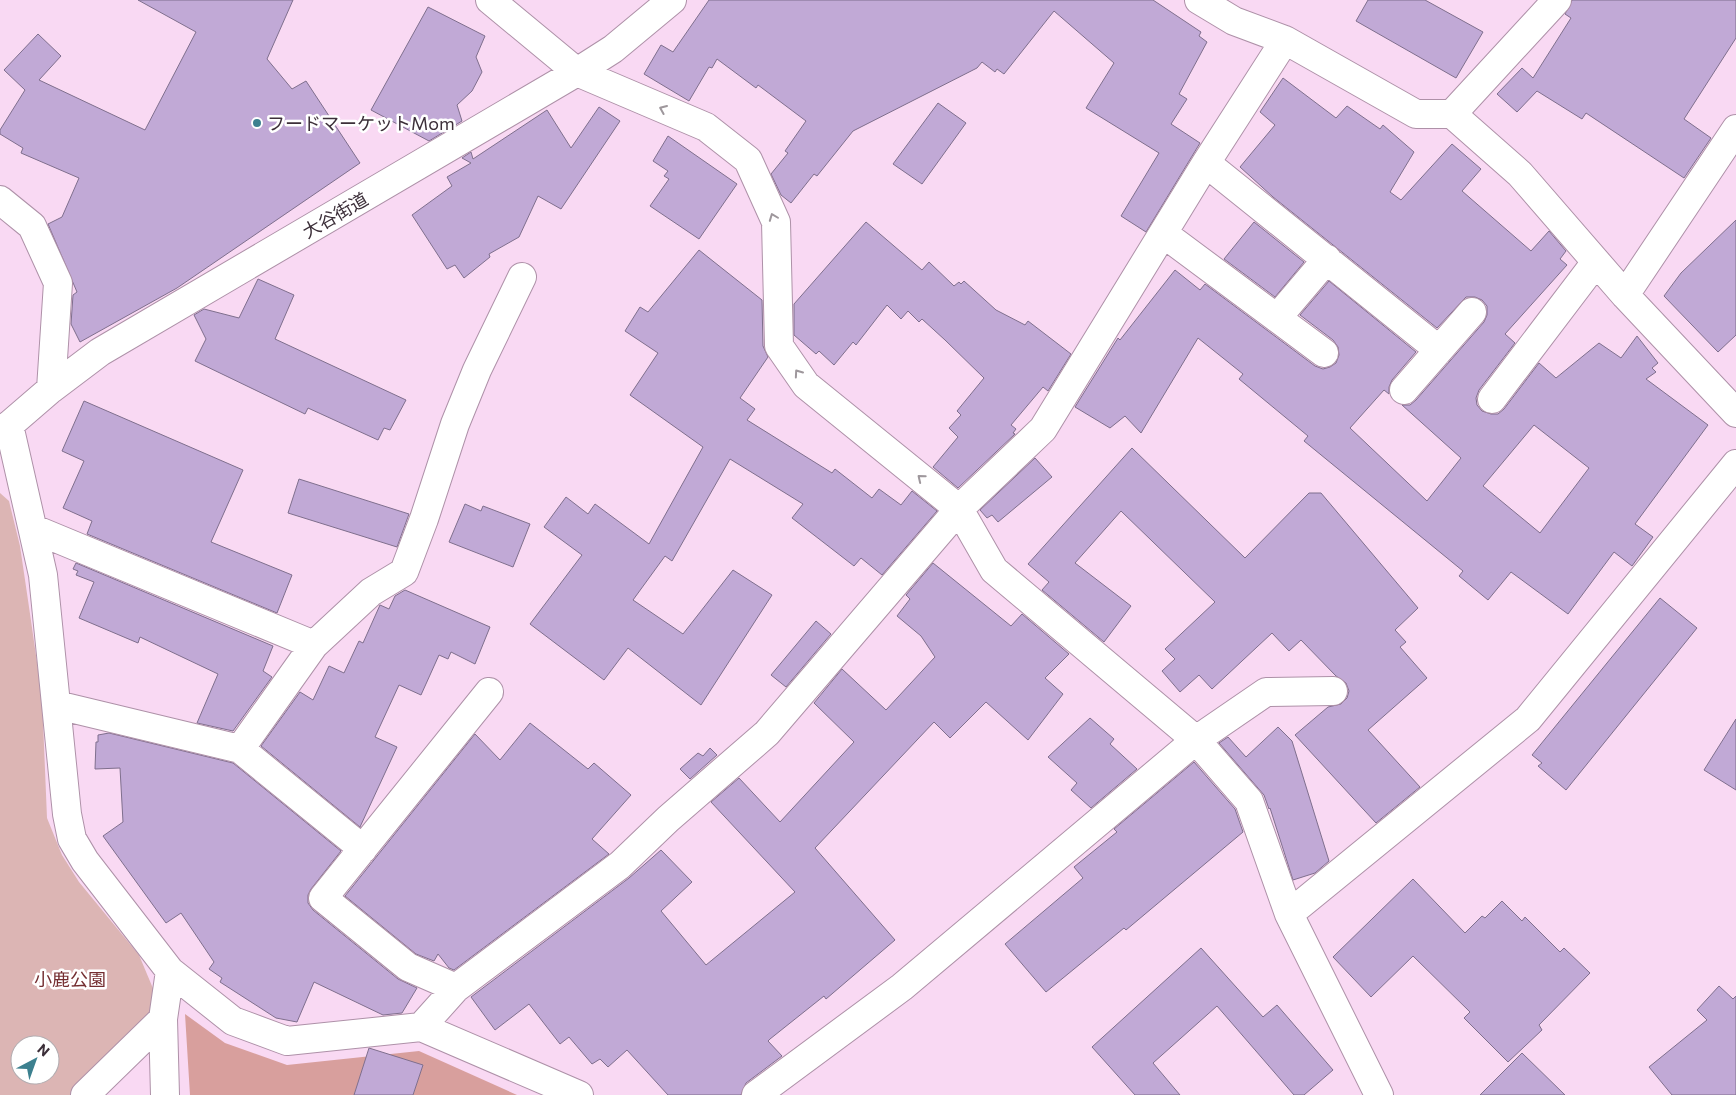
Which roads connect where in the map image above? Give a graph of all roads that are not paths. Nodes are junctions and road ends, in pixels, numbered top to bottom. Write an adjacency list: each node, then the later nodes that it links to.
1 (490, 0): 6 (street)
2 (672, 0): 6 (street, 大谷街道)
3 (1199, 0): 5 (street)
4 (1557, 0): 7 (street)
5 (1285, 40): 7 (street); 9 (street)
6 (577, 72): 20 (street, 大谷街道); 26 (street, one-way to 6)
7 (1452, 114): 13 (street)
8 (1733, 140): 15 (street)
9 (1206, 163): 11 (street); 12 (street)
10 (0, 200): 20 (street)
11 (1164, 234): 17 (street); 26 (street)
12 (1326, 260): 17 (street); 18 (street)
13 (1596, 262): 15 (street); 22 (street)
14 (522, 277): 28 (street)
15 (1625, 294): 23 (street)
16 (1472, 312): 18 (street)
17 (1277, 318): 19 (street)
18 (1439, 350): 21 (street)
19 (1324, 353)
20 (51, 389): 24 (street, 大谷街道)
21 (1404, 390)
22 (1492, 399)
23 (1731, 399)
24 (4, 429): 27 (street)
25 (1736, 464): 35 (street)
26 (958, 509): 32 (street); 37 (street)
27 (34, 529): 28 (street); 31 (street)
28 (314, 645): 33 (street)
29 (1333, 691): 32 (street)
30 (490, 692): 34 (street)
31 (57, 705): 33 (street); 36 (street)
32 (1196, 740): 35 (street); 43 (street)
33 (240, 749): 34 (street)
34 (363, 849): 37 (street)
35 (1289, 914): 44 (street)
36 (170, 971): 38 (street); 39 (street)
37 (456, 988): 39 (street)
38 (162, 1019): 40 (street); 41 (street)
39 (421, 1028): 42 (street)
40 (85, 1095)
41 (165, 1095)
42 (579, 1095)
43 (756, 1095)
44 (1379, 1095)

